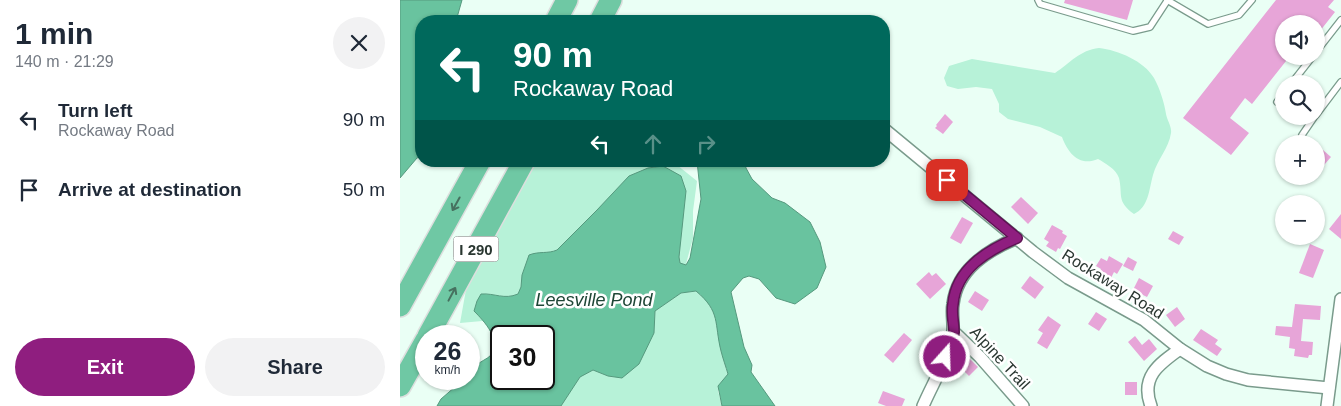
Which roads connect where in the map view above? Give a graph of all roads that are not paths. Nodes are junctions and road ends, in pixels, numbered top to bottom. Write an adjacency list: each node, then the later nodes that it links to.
1 (567, 0): 6 (highway)
2 (611, 0): 7 (highway)
3 (1038, 0): 4 (lane)
4 (1167, 0): 5 (lane)
5 (1252, 0)
6 (559, 15)
7 (603, 15)
8 (1341, 20): 9 (lane)
9 (1325, 40)
10 (1306, 65): 11 (lane)
11 (1298, 75)
12 (1341, 82): 13 (lane)
13 (1325, 104)
14 (1309, 125): 16 (lane)
15 (890, 133): 19 (street, Rockaway Road)
16 (1302, 135)
17 (477, 167): 21 (highway, I 290, one-way to 21)
18 (521, 167): 22 (highway, I 290, one-way to 18)
19 (1017, 238): 23 (street); 24 (street, Rockaway Road)
20 (1341, 299): 27 (street)
21 (400, 306)
22 (434, 325)
23 (954, 332): 28 (street); 29 (street, Alpine Trail)
24 (1180, 350): 27 (street, Rockaway Road); 30 (street)
25 (415, 359): 26 (highway)
26 (400, 386)
27 (1329, 388): 31 (street)
28 (924, 406)
29 (1023, 406)
30 (1151, 406)
31 (1327, 406)

